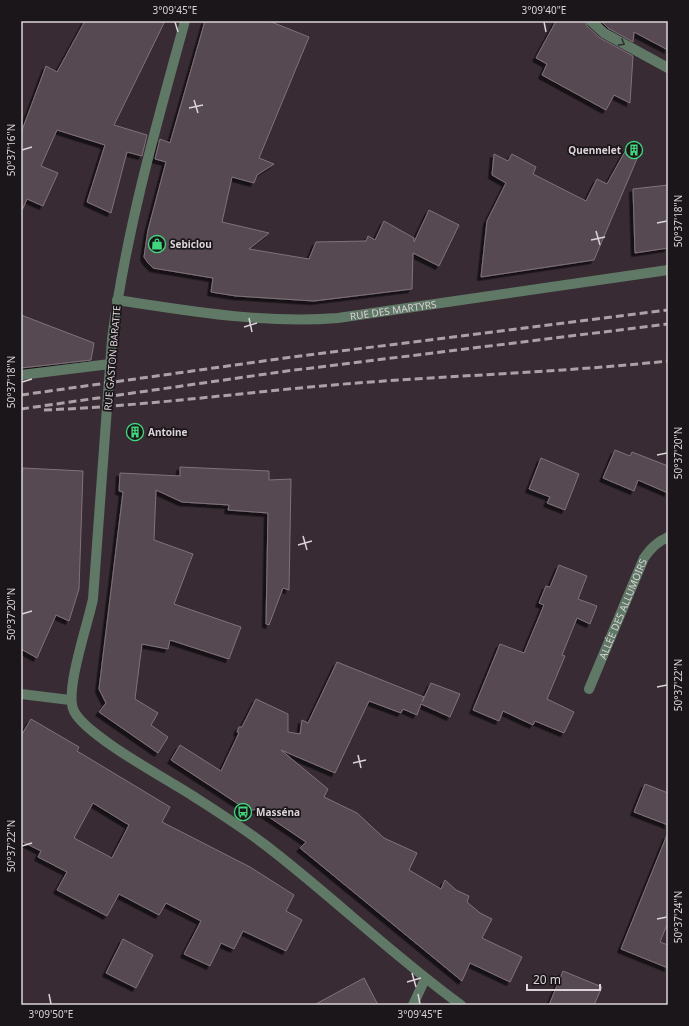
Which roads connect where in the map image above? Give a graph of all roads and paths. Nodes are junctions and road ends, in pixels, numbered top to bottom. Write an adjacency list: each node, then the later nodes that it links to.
1 (185, 21): 5 (street, RUE GASTON BARATTE)
2 (590, 21): 3 (street, one-way to 3)
3 (668, 68)
4 (668, 270): 5 (street, RUE DES MARTYRS)
5 (117, 300): 6 (street, RUE GASTON BARATTE)
6 (110, 364): 7 (street); 11 (street, RUE GASTON BARATTE)
7 (21, 375)
8 (668, 537): 9 (street, ALLÉE DES ALLUMOIRS)
9 (589, 689)
10 (21, 694): 11 (street)
11 (70, 700): 12 (street)
12 (426, 979): 13 (street); 14 (street)
13 (413, 1005)
14 (461, 1005)

